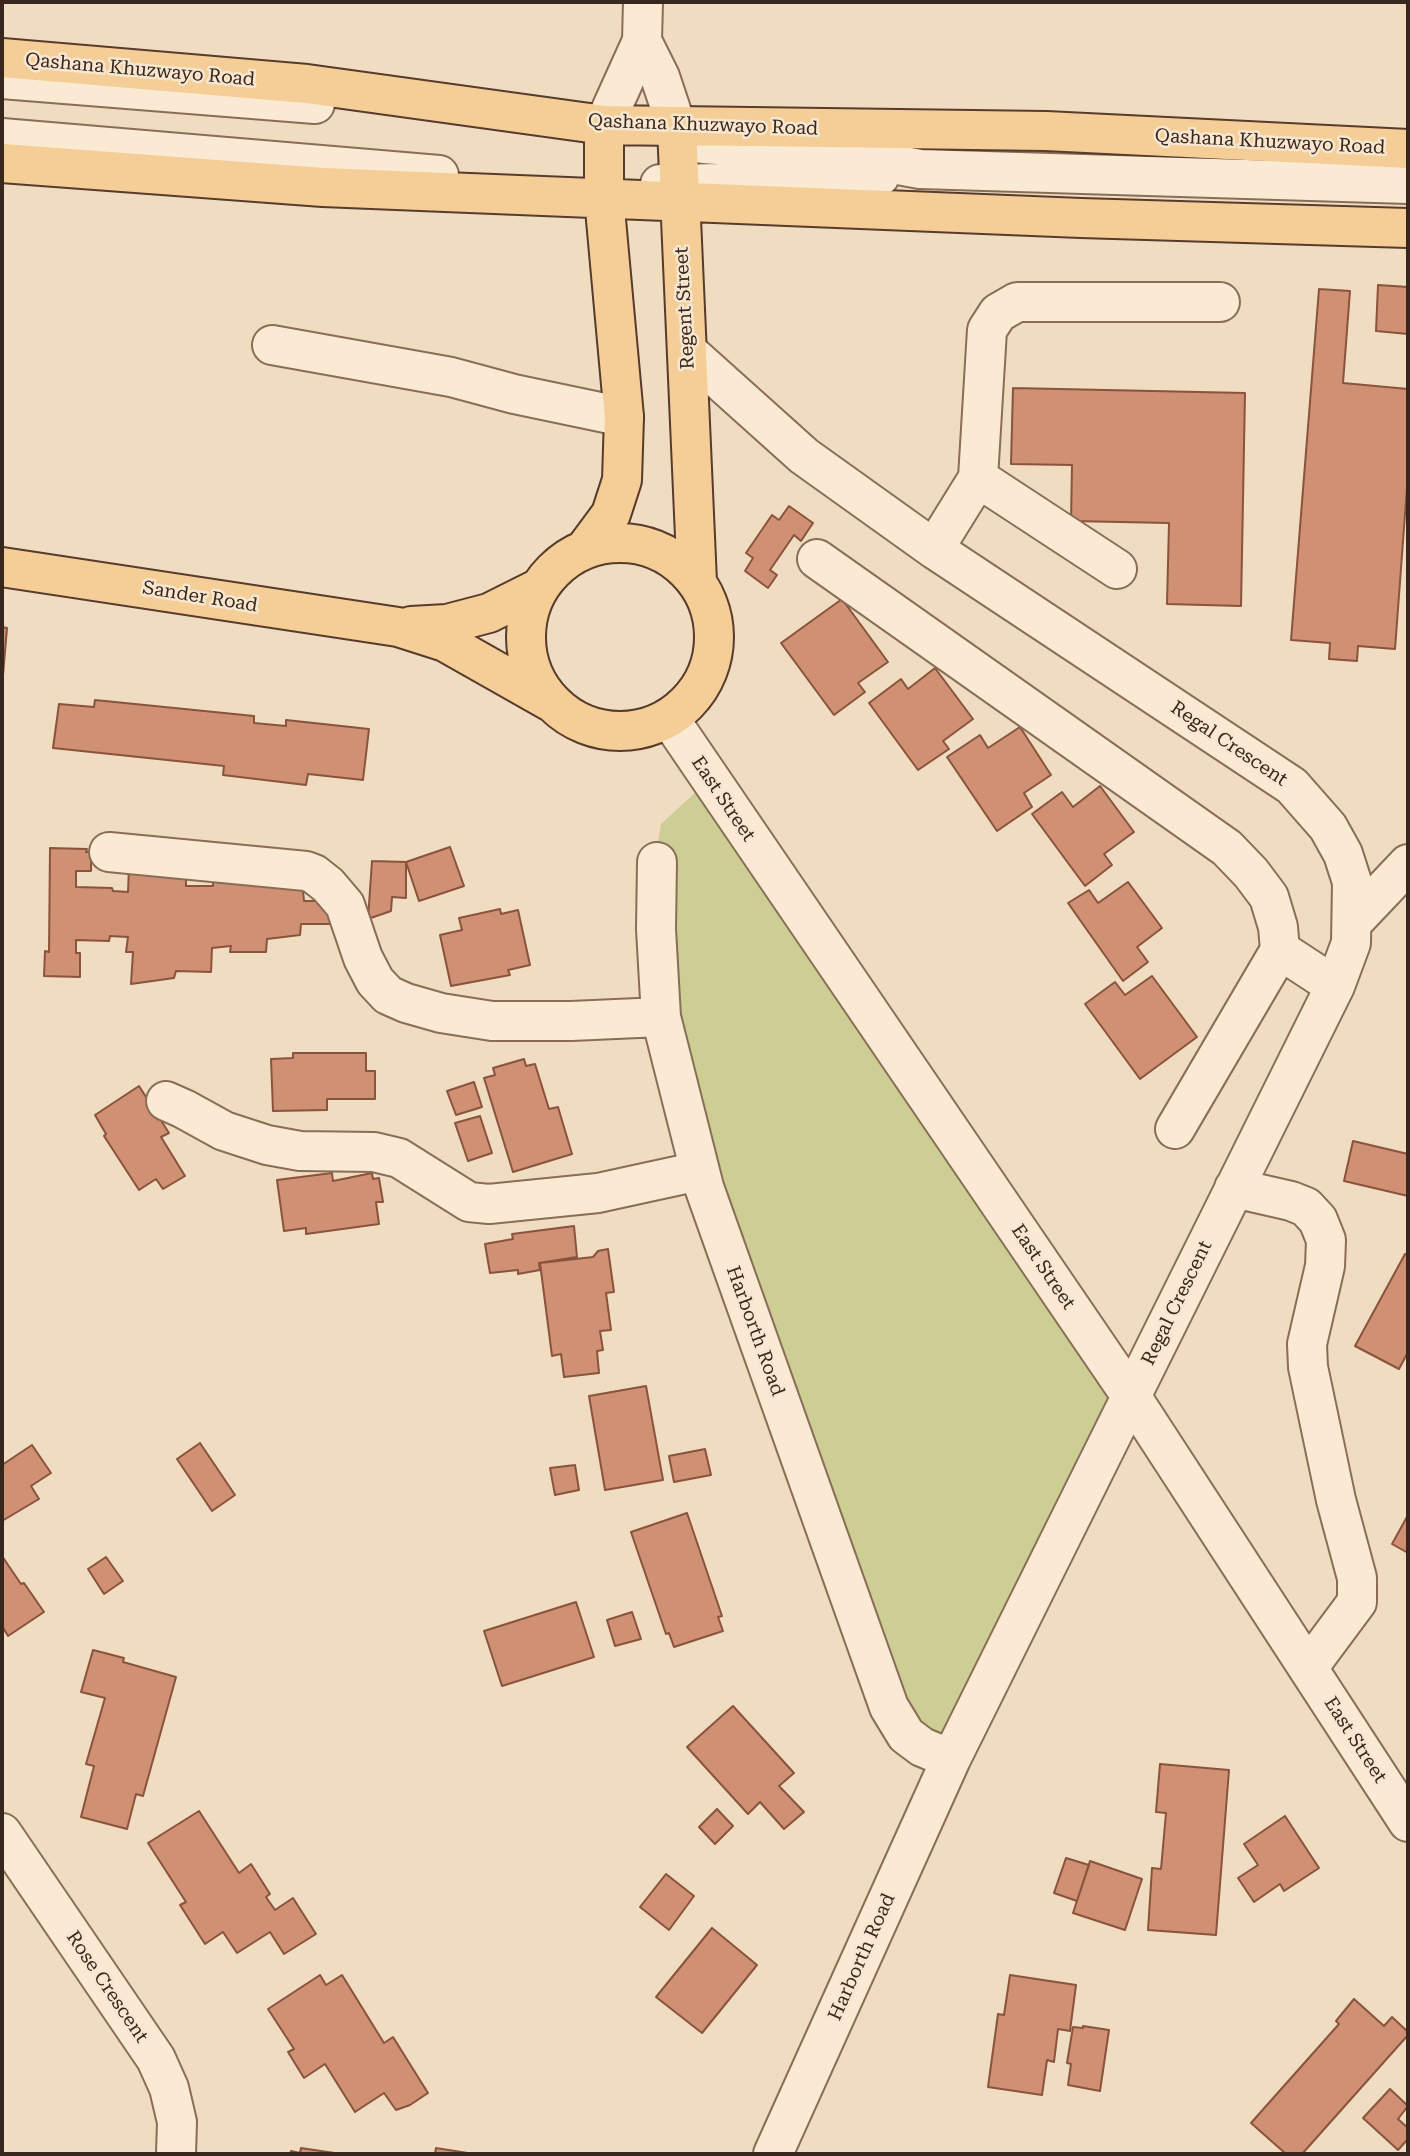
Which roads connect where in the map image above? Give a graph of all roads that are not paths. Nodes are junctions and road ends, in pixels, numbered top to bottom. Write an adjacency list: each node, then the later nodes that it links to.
1 (643, 2): 2 (street, Regent Street)
2 (642, 41): 5 (street, Regent Street); 6 (street, Regent Street)
3 (2, 58): 5 (main road, Qashana Khuzwayo Road)
4 (2, 79): 5 (street)
5 (604, 132): 6 (main road, Qashana Khuzwayo Road); 12 (main road, Regent Street)
6 (677, 134): 8 (main road, Qashana Khuzwayo Road); 10 (street); 13 (main road, Regent Street)
7 (2, 138): 12 (street)
8 (1408, 149)
9 (2, 163): 12 (main road)
10 (920, 169): 11 (street); 13 (street)
11 (1408, 184)
12 (604, 189): 13 (main road); 18 (main road, Regent Street)
13 (679, 194): 14 (main road); 17 (main road, Regent Street)
14 (1408, 228)
15 (1220, 302): 19 (street)
16 (272, 345): 18 (street)
17 (687, 351): 21 (street, Regal Crescent); 25 (main road, Regent Street)
18 (625, 416): 20 (main road, Regent Street)
19 (978, 478): 21 (street); 24 (street)
20 (585, 549): 25 (main road); 26 (main road)
21 (934, 549): 33 (street, Regal Crescent)
22 (817, 559): 34 (street)
23 (2, 567): 27 (main road, Sander Road)
24 (1117, 569)
25 (697, 582): 29 (main road)
26 (539, 588): 27 (main road, Sander Road); 28 (main road)
27 (398, 627): 28 (main road, Sander Road)
28 (553, 704): 29 (main road)
29 (669, 718): 41 (street, East Street)
30 (109, 852): 36 (street)
31 (657, 862): 36 (street, Harborth Road)
32 (1408, 864): 33 (street)
33 (1353, 922): 35 (street, Regal Crescent)
34 (1280, 950): 35 (street); 38 (street)
35 (1335, 986): 40 (street, Regal Crescent)
36 (661, 1017): 39 (street, Harborth Road)
37 (166, 1101): 39 (street)
38 (1175, 1129)
39 (699, 1171): 43 (street, Harborth Road)
40 (1234, 1188): 41 (street, Regal Crescent); 42 (street)
41 (1131, 1396): 42 (street, East Street); 43 (street, Harborth Road)
42 (1308, 1668): 44 (street, East Street)
43 (951, 1759): 47 (street, Harborth Road)
44 (1408, 1822)
45 (2, 1833): 46 (street, Rose Crescent)
46 (176, 2154)
47 (773, 2154)

